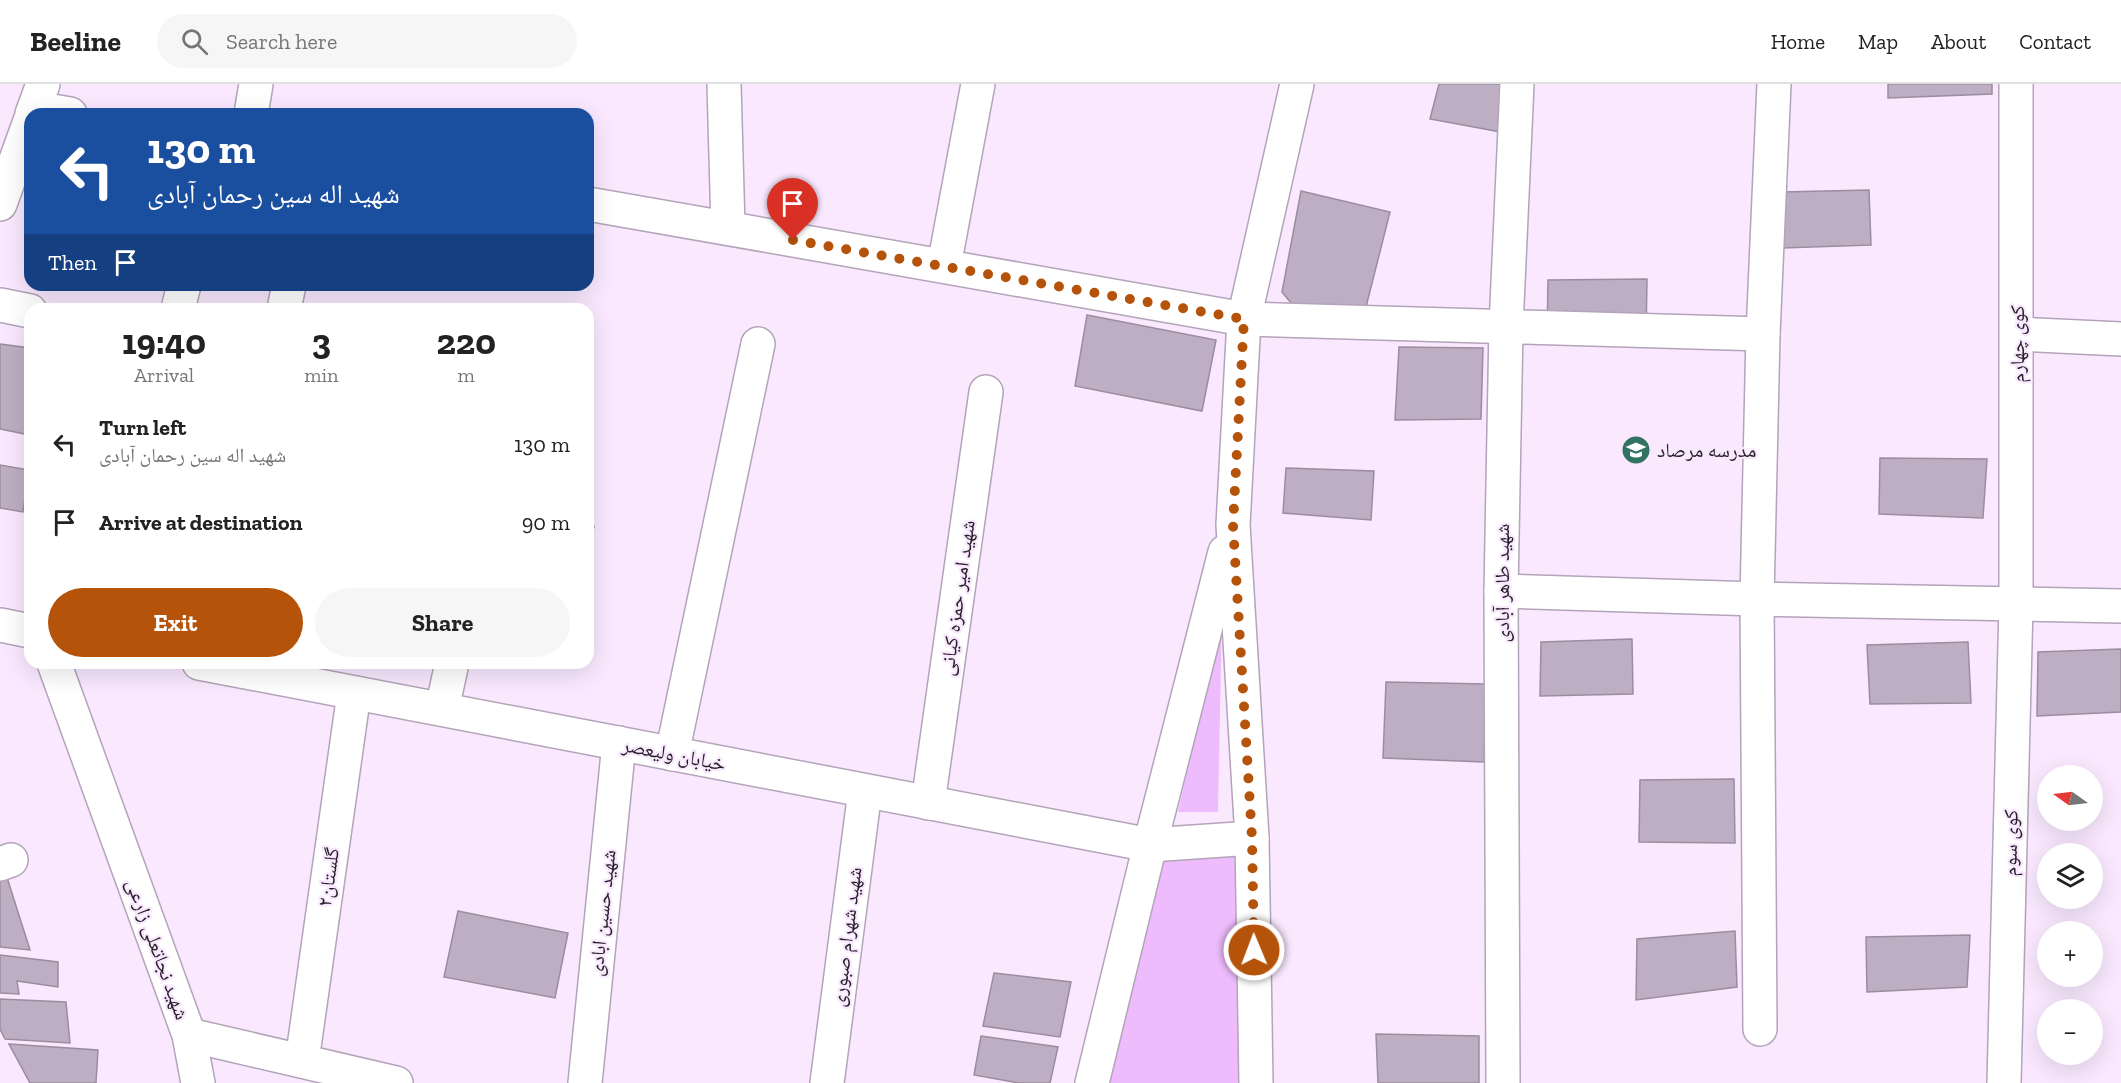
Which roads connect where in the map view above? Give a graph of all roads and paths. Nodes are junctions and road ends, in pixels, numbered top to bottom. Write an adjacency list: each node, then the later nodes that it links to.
1 (255, 84): 8 (street)
2 (724, 84): 12 (street)
3 (978, 84): 13 (street)
4 (1297, 84): 16 (street)
5 (1517, 84): 17 (street, شهید طاهر آبادی)
6 (1774, 84): 18 (street)
7 (2016, 84): 19 (street, کوی چهارم)
8 (252, 108)
9 (24, 137): 10 (street)
10 (0, 204)
11 (594, 205): 12 (street)
12 (728, 228): 13 (street)
13 (944, 266): 16 (street)
14 (0, 305): 15 (street)
15 (24, 310)
16 (1244, 319): 17 (street); 23 (street)
17 (1506, 327): 18 (street); 24 (street, شهید طاهر آبادی)
18 (1763, 334): 25 (street)
19 (2017, 334): 20 (street); 26 (street, کوی چهارم)
20 (2121, 339)
21 (758, 344): 36 (street)
22 (986, 392): 38 (street, شهید امیر حمزه کیانی)
23 (1233, 525): 39 (street); 40 (street)
24 (1501, 591): 25 (street); 50 (street, شهید طاهر آبادی)
25 (1756, 599): 26 (street); 41 (street)
26 (2016, 604): 27 (street); 51 (street, کوی سوم)
27 (2121, 606)
28 (0, 625): 29 (street)
29 (24, 630)
30 (56, 669): 42 (street, شهید نجاتعلی زارعی)
31 (236, 669): 33 (street, خیابان ولیعصر)
32 (451, 669): 34 (street)
33 (354, 693): 34 (street, خیابان ولیعصر); 43 (street, گلستان۲)
34 (442, 710): 35 (street, خیابان ولیعصر)
35 (619, 744): 36 (street, خیابان ولیعصر); 46 (street, شهید حسین ابادی)
36 (672, 754): 37 (street, خیابان ولیعصر)
37 (865, 790): 38 (street, خیابان ولیعصر); 47 (street, شهید شهرام صبوری)
38 (928, 803): 40 (street, خیابان ولیعصر)
39 (1252, 838): 40 (street, خیابان ولیعصر); 49 (street)
40 (1150, 845): 48 (street)
41 (1760, 1029)
42 (189, 1035): 43 (street, شهید نجاتعلی زارعی); 44 (street)
43 (302, 1061): 45 (street, شهید نجاتعلی زارعی)
44 (198, 1083)
45 (396, 1083)
46 (585, 1083)
47 (827, 1083)
48 (1092, 1083)
49 (1256, 1083)
50 (1503, 1083)
51 (2004, 1083)

